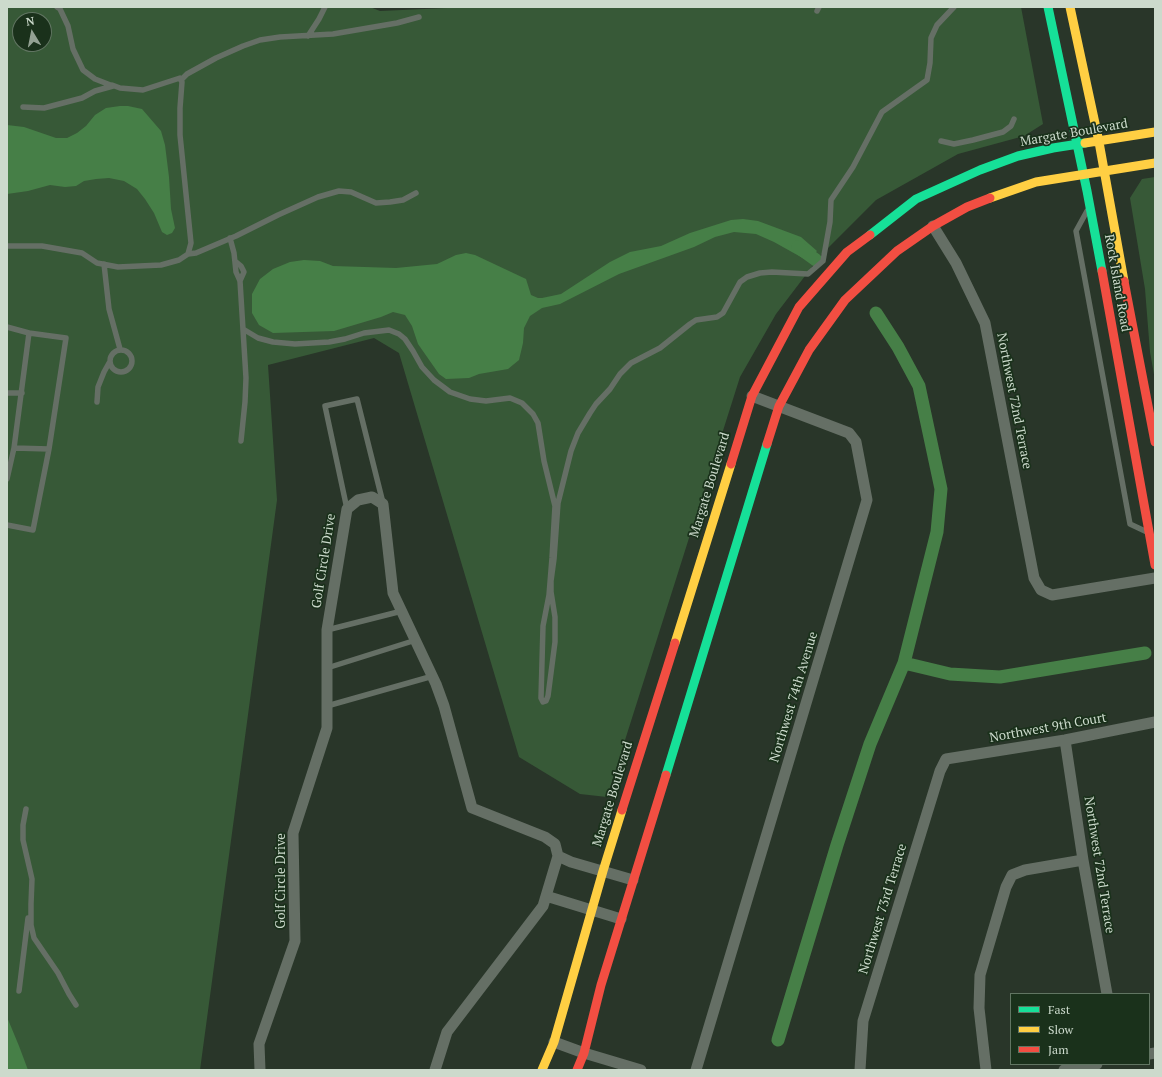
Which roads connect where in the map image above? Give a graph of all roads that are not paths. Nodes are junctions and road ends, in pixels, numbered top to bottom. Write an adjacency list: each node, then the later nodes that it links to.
1 (57, 7): 9 (lane)
2 (325, 7): 7 (lane)
3 (954, 7): 29 (lane)
4 (1048, 7): 15 (street, Rock Island Road)
5 (1070, 7): 14 (street, Rock Island Road)
6 (419, 17): 7 (lane)
7 (308, 36): 8 (lane)
8 (181, 80): 9 (lane); 24 (lane)
9 (112, 85): 10 (lane)
10 (23, 107)
11 (1014, 119): 13 (lane)
12 (1155, 132): 14 (street, Margate Boulevard)
13 (941, 142)
14 (1099, 142): 15 (street, Margate Boulevard); 17 (street, Rock Island Road)
15 (1077, 145): 18 (street, Rock Island Road); 35 (street, Margate Boulevard)
16 (1155, 163): 17 (street)
17 (1104, 171): 18 (street); 39 (street, Rock Island Road)
18 (1083, 174): 20 (street, Rock Island Road); 21 (street)
19 (416, 193): 22 (lane)
20 (1089, 207): 46 (street, Rock Island Road); 46 (lane)
21 (933, 226): 37 (street); 48 (street, Northwest 72nd Terrace)
22 (230, 238): 25 (lane); 29 (lane)
23 (7, 246): 27 (lane)
24 (190, 246): 25 (lane); 26 (lane)
25 (196, 253): 26 (lane)
26 (188, 254): 27 (lane)
27 (104, 264): 31 (lane)
28 (8, 329): 30 (lane)
29 (243, 329): 38 (lane)
30 (29, 333): 34 (lane); 41 (lane)
31 (120, 349): 32 (lane); 32 (lane)
32 (110, 363): 36 (lane)
33 (7, 393): 34 (lane)
34 (22, 393): 40 (lane)
35 (752, 396): 37 (street, Northwest 74th Avenue); 61 (street, Margate Boulevard)
36 (97, 402)
37 (779, 406): 62 (street); 79 (street, Northwest 74th Avenue)
38 (241, 441)
39 (1155, 442)
40 (14, 448): 41 (lane); 42 (lane)
41 (49, 449): 45 (lane)
42 (7, 478)
43 (383, 504): 44 (street, Golf Circle Drive); 44 (lane); 49 (street)
44 (347, 509): 50 (street, Golf Circle Drive)
45 (7, 525)
46 (1150, 534): 47 (street, Rock Island Road)
47 (1155, 565)
48 (1155, 578)
49 (402, 611): 50 (lane); 51 (street)
50 (327, 630): 52 (street, Golf Circle Drive)
51 (416, 640): 52 (lane); 53 (street)
52 (327, 668): 54 (street, Golf Circle Drive)
53 (433, 676): 54 (lane); 59 (street)
54 (327, 706): 74 (street, Golf Circle Drive)
55 (1155, 722): 56 (street, Northwest 9th Court)
56 (1065, 740): 57 (street, Northwest 9th Court); 60 (street, Northwest 72nd Terrace)
57 (946, 759): 80 (street, Northwest 73rd Terrace)
58 (26, 809): 64 (lane)
59 (558, 856): 61 (street); 63 (street)
60 (1083, 860): 68 (street, Northwest 72nd Terrace); 81 (street)
61 (603, 871): 62 (street); 65 (street, Margate Boulevard)
62 (633, 880): 66 (street)
63 (546, 896): 65 (street); 75 (street)
64 (31, 904): 67 (lane); 69 (lane)
65 (591, 910): 66 (street); 70 (street, Margate Boulevard)
66 (621, 919): 71 (street)
67 (19, 992)
68 (1106, 993)
69 (76, 1005)
70 (554, 1042): 71 (street); 76 (street, Margate Boulevard)
71 (584, 1053): 73 (street); 77 (street)
72 (1092, 1065): 82 (street)
73 (620, 1067): 78 (street)
74 (260, 1070)
75 (435, 1070)
76 (542, 1070)
77 (577, 1070)
78 (641, 1070)
79 (696, 1070)
80 (860, 1070)
81 (986, 1070)
82 (1064, 1070)

